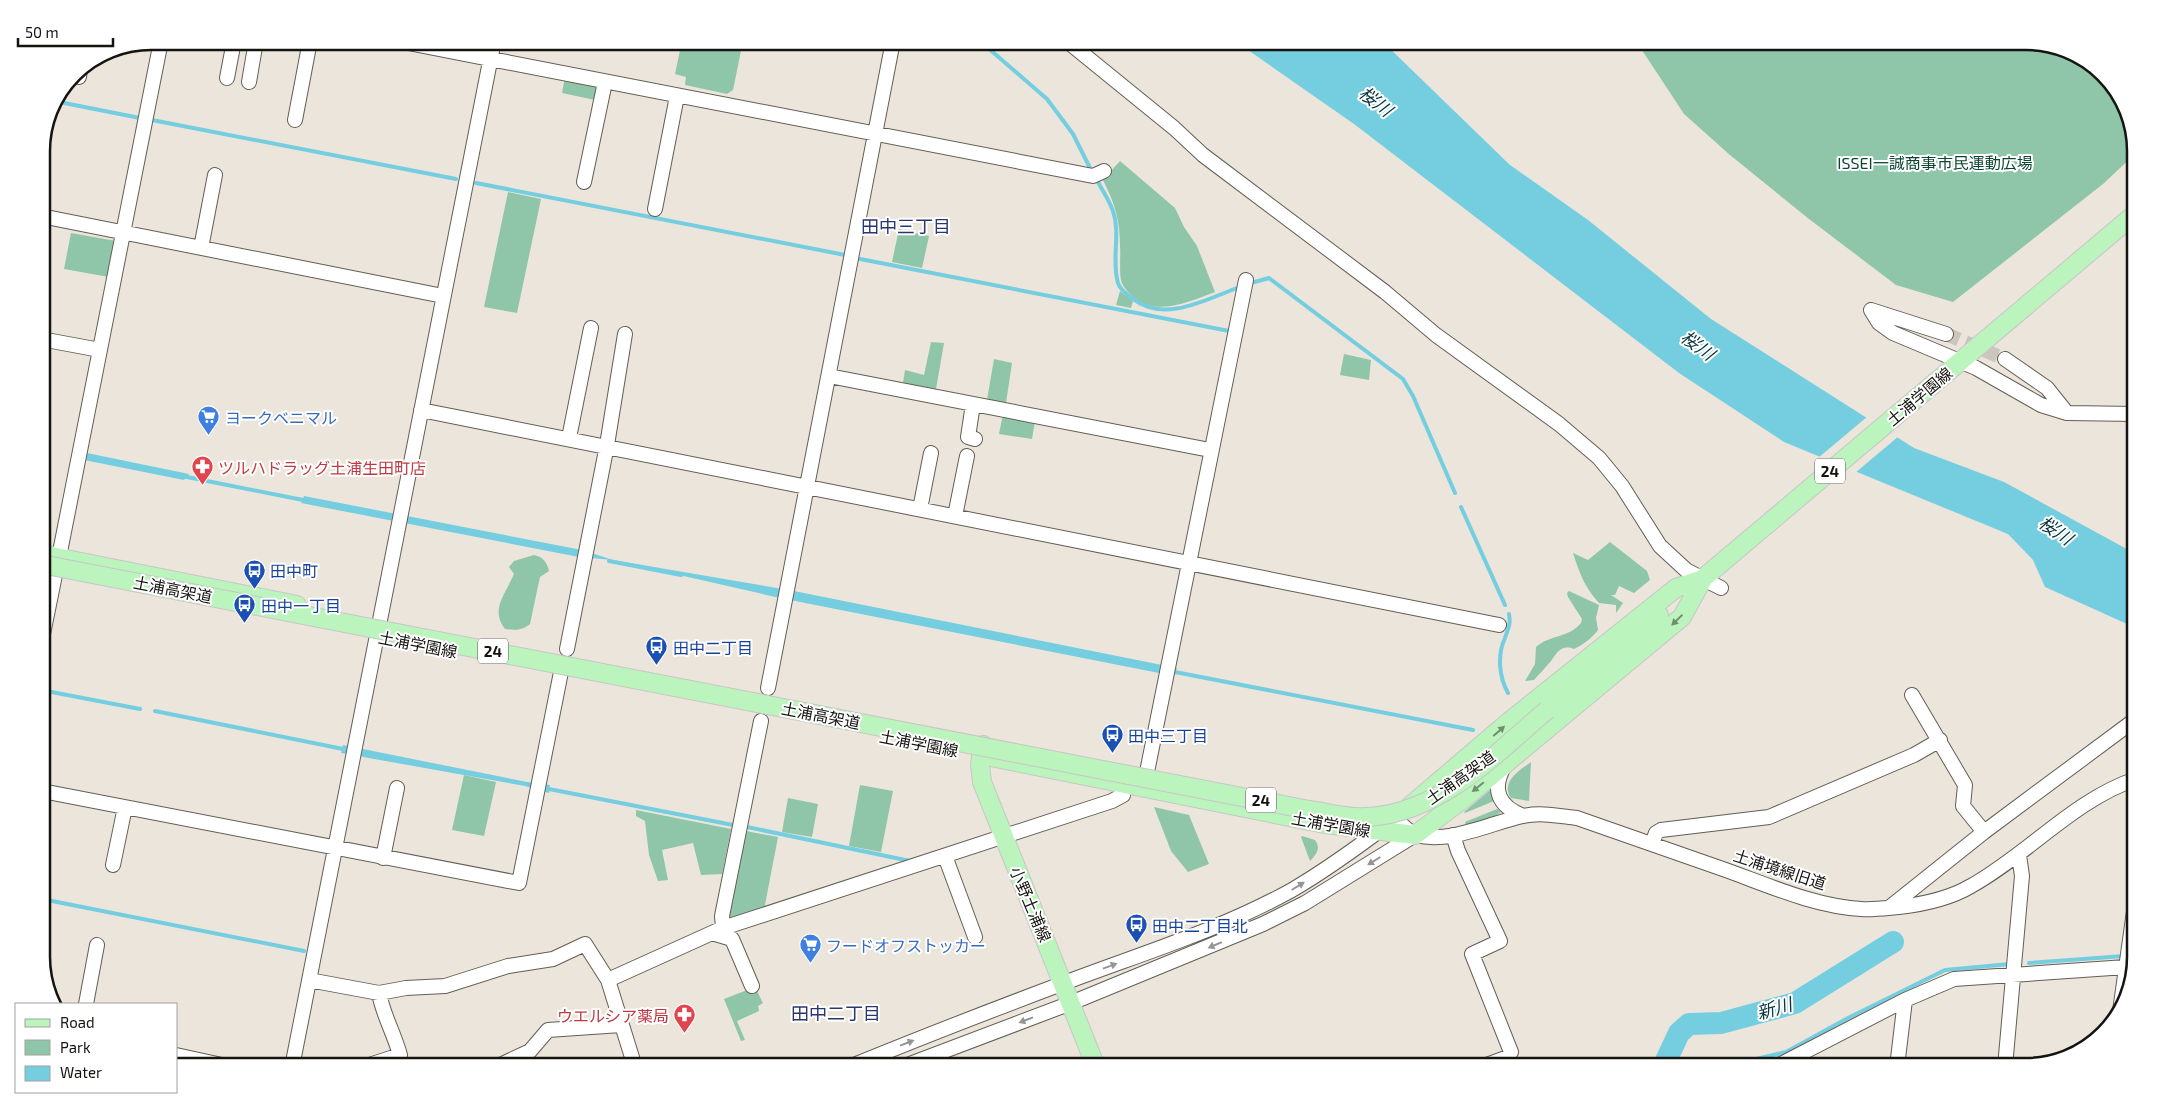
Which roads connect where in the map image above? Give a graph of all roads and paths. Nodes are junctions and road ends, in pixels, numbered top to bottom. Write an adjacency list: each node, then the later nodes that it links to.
1 (159, 50): 22 (street)
2 (232, 50): 10 (street)
3 (254, 50): 11 (street)
4 (308, 50): 14 (street)
5 (442, 50): 9 (street)
6 (492, 50): 9 (street)
7 (891, 50): 15 (street)
8 (1078, 50): 52 (street)
9 (490, 60): 12 (street); 25 (street)
10 (227, 78)
11 (249, 82)
12 (604, 82): 13 (street); 18 (street)
13 (677, 96): 15 (street); 19 (street)
14 (295, 120)
15 (875, 133): 16 (street); 33 (street)
16 (1104, 171)
17 (215, 175): 23 (street)
18 (584, 182)
19 (655, 210)
20 (50, 218): 22 (street)
21 (2127, 221): 32 (main road, 土浦学園線 / 24)
22 (122, 232): 23 (street); 30 (street)
23 (200, 248): 25 (street)
24 (1246, 280): 41 (street)
25 (443, 296): 35 (street)
26 (591, 328): 38 (street)
27 (625, 334): 40 (street)
28 (1946, 334): 32 (street)
29 (50, 341): 30 (street)
30 (100, 350): 48 (street)
31 (2005, 359): 36 (street)
32 (1960, 362): 36 (street); 52 (main road, 土浦学園線 / 24)
33 (829, 376): 34 (street); 44 (street)
34 (973, 404): 39 (street); 41 (street)
35 (421, 410): 38 (street); 55 (street)
36 (2067, 413): 37 (street)
37 (2127, 414)
38 (569, 438): 40 (street)
39 (975, 439)
40 (607, 446): 44 (street); 56 (street)
41 (1210, 450): 49 (street)
42 (931, 453): 45 (street)
43 (967, 456): 46 (street)
44 (808, 487): 45 (street); 58 (street)
45 (920, 509): 46 (street)
46 (955, 516): 49 (street)
47 (50, 555): 48 (main road, 土浦学園線 / 24)
48 (59, 557): 55 (main road, 土浦学園線 / 24)
49 (1189, 564): 54 (street); 65 (street)
50 (50, 566): 52 (main road, 土浦高架道 / 24, bridge)
51 (50, 573): 55 (main road, 土浦学園線 / 24)
52 (1709, 573): 53 (street); 64 (main road, 土浦学園線 / 24, one-way to 64); 72 (main road, 土浦学園線 / 24, one-way to 52)
53 (1721, 588)
54 (1499, 625)
55 (378, 629): 57 (main road, 土浦学園線 / 24); 63 (main road, 土浦学園線 / 24); 79 (street)
56 (566, 649)
57 (561, 672): 63 (main road, 土浦学園線 / 24); 82 (street)
58 (768, 688)
59 (1912, 694): 62 (street)
60 (761, 721): 85 (street)
61 (2127, 726): 74 (street)
62 (1940, 740): 74 (street); 78 (street)
63 (983, 747): 65 (main road, 土浦学園線 / 24); 67 (main road, 土浦学園線 / 24); 77 (main road, 小野土浦線)
64 (1505, 764): 71 (street); 75 (main road, 土浦学園線 / 24, one-way to 75)
65 (1147, 772): 72 (main road, 土浦学園線 / 24)
66 (2127, 783): 80 (street, 土浦境線旧道)
67 (1124, 784): 73 (main road, 土浦学園線 / 24); 77 (street)
68 (397, 788): 82 (street)
69 (50, 793): 70 (street)
70 (125, 807): 79 (street); 83 (street)
71 (1523, 816): 76 (street, 土浦境線旧道); 78 (street, 土浦境線旧道)
72 (1395, 818): 73 (street); 75 (street)
73 (1378, 832): 75 (main road, 土浦学園線 / 24); 92 (street, one-way to 73)
74 (1984, 832): 84 (street)
75 (1415, 835): 76 (street, 土浦境線旧道); 97 (street, one-way to 97)
76 (1453, 835): 106 (street)
77 (1003, 837): 81 (street); 92 (main road, 小野土浦線)
78 (1652, 844): 84 (street, 土浦境線旧道)
79 (335, 848): 82 (street); 90 (street)
80 (2019, 855): 84 (street, 土浦境線旧道); 89 (street)
81 (945, 856): 85 (street); 86 (street)
82 (383, 858)
83 (113, 865)
84 (1890, 907)
85 (718, 930): 91 (street); 93 (street)
86 (975, 937)
87 (97, 945): 96 (street)
88 (2126, 966): 89 (street)
89 (2013, 974): 95 (street); 109 (street)
90 (309, 980): 94 (street); 99 (street)
91 (608, 980): 94 (street); 98 (street)
92 (1064, 983): 97 (main road, 小野土浦線); 103 (street, one-way to 92)
93 (752, 986)
94 (379, 993): 100 (street)
95 (1905, 1000): 107 (street); 108 (street)
96 (86, 1003)
97 (1071, 1003): 104 (street, one-way to 104); 105 (main road, 小野土浦線)
98 (621, 1025): 101 (street); 102 (street)
99 (294, 1058)
100 (391, 1058)
101 (515, 1058)
102 (632, 1058)
103 (872, 1058)
104 (926, 1058)
105 (1092, 1058)
106 (1505, 1058)
107 (1793, 1058)
108 (1898, 1058)
109 (2006, 1058)

